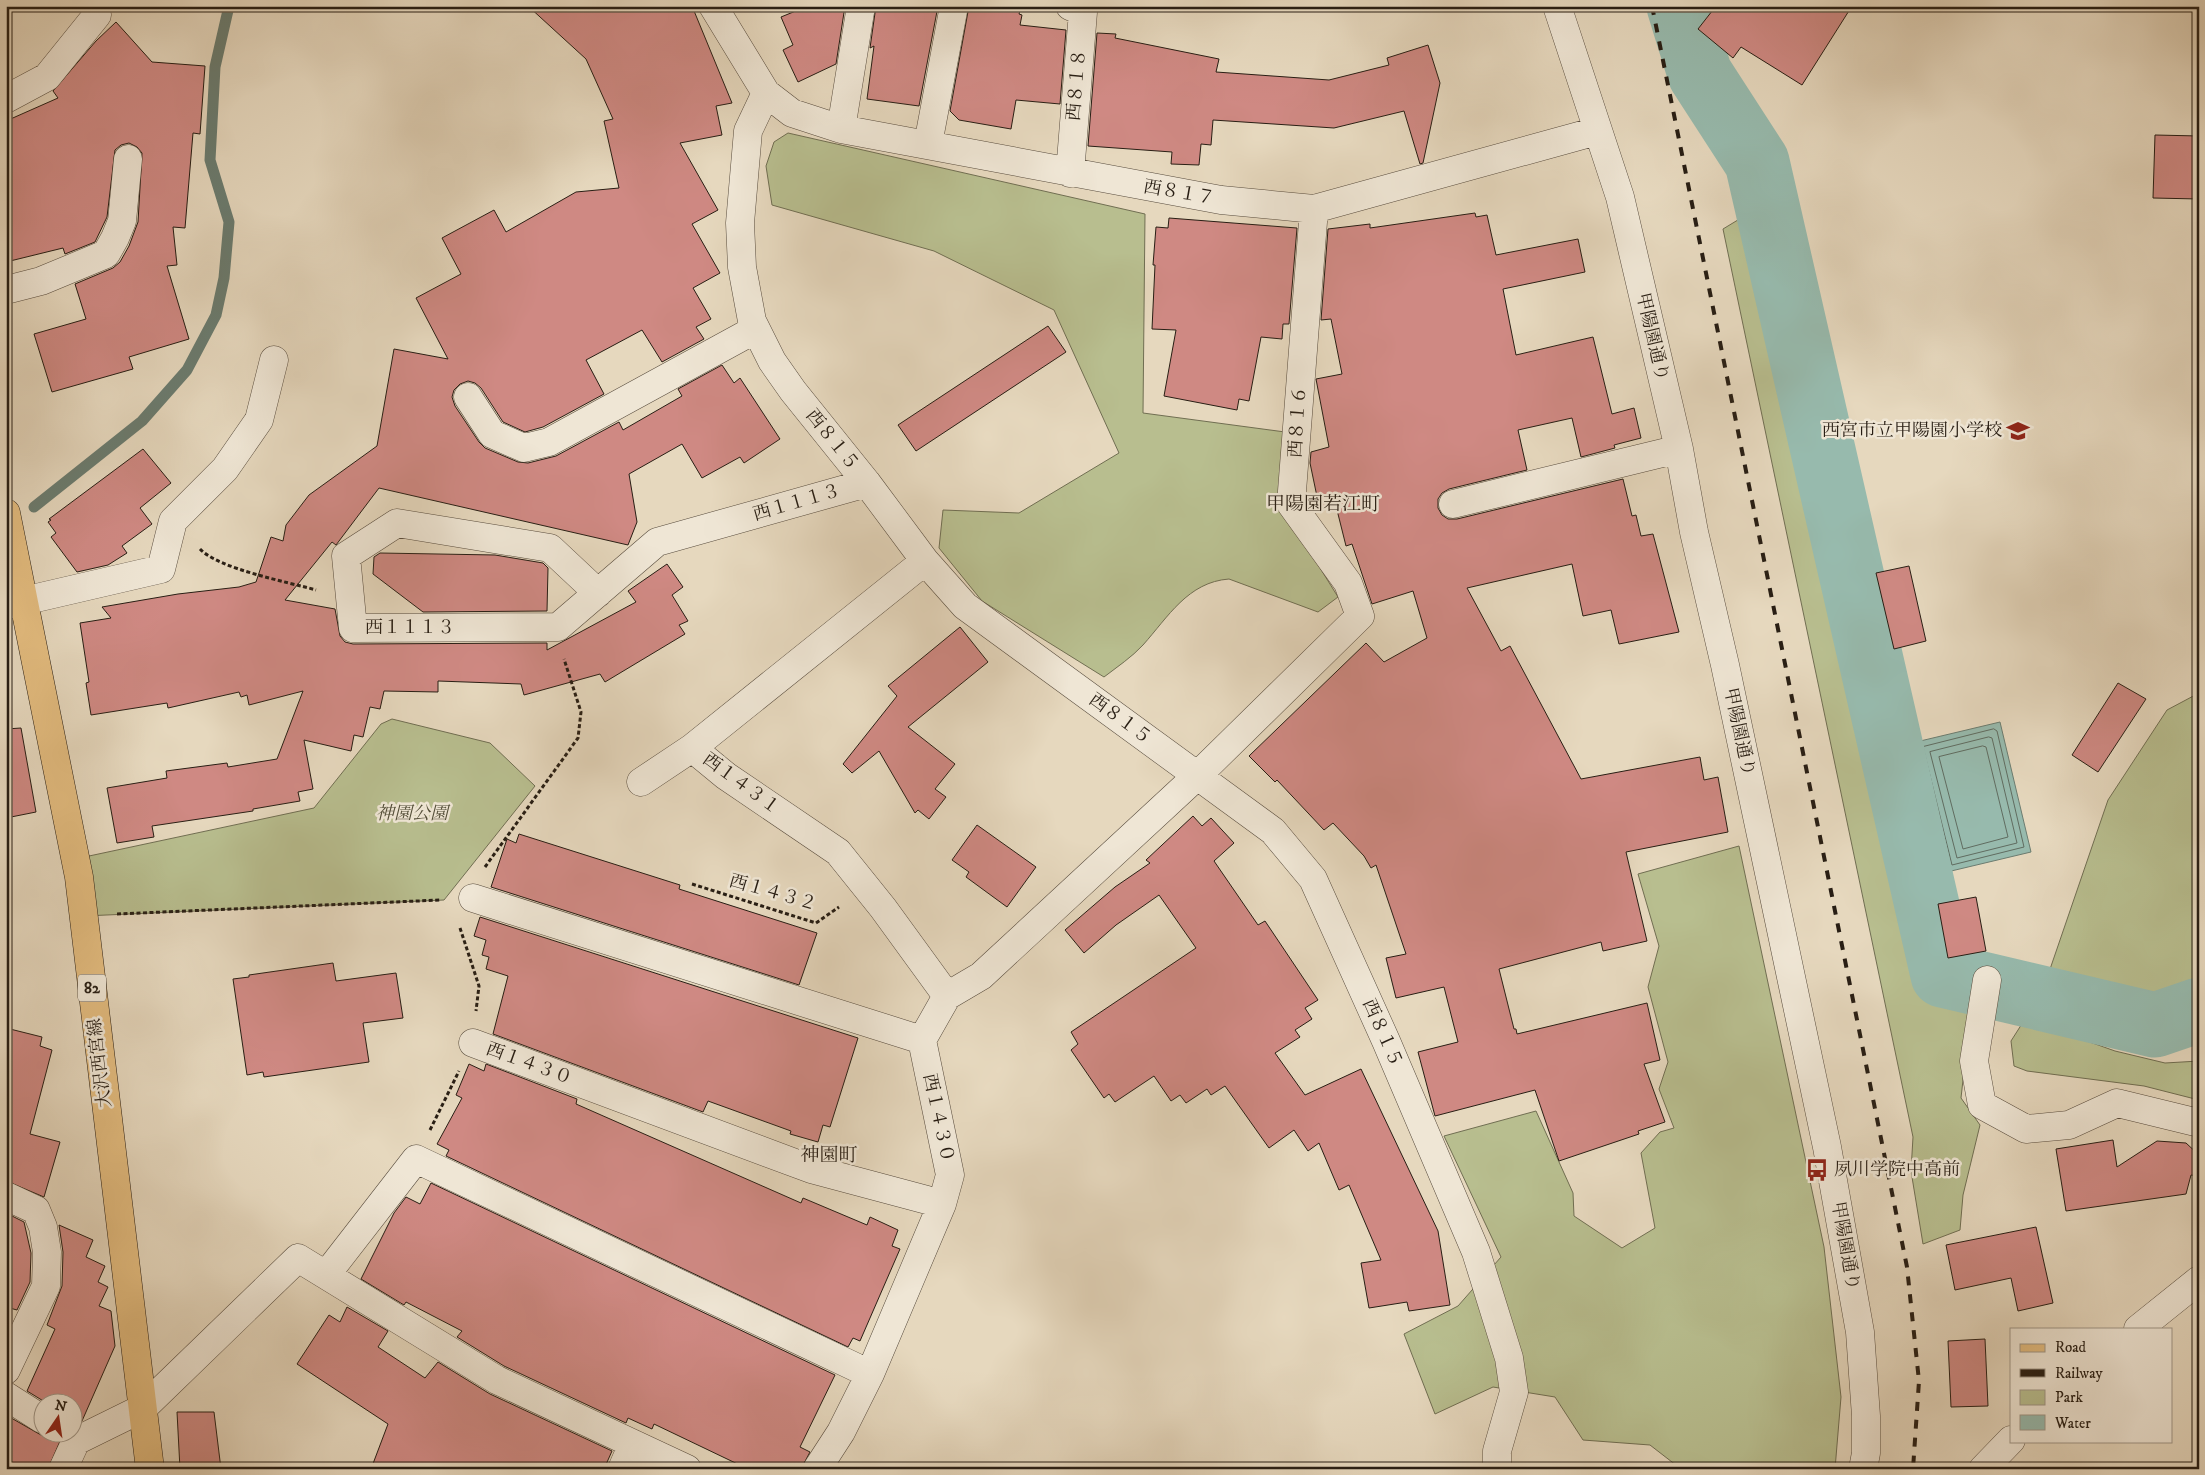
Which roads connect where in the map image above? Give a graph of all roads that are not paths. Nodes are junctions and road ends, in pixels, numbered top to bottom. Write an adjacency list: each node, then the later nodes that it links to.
1 (713, 6): 7 (street)
2 (861, 6): 9 (street)
3 (954, 6): 11 (street)
4 (1070, 6): 13 (street, 西８１８)
5 (1557, 6): 10 (street, 甲陽園通り)
6 (96, 15): 8 (street)
7 (766, 93): 9 (street, 西８１７); 16 (street, 西８１５)
8 (6, 99)
9 (841, 129): 11 (street, 西８１７)
10 (1597, 130): 14 (street, 西８１７); 19 (street, 甲陽園通り)
11 (928, 144): 13 (street, 西８１７)
12 (128, 159): 15 (street)
13 (1070, 173): 14 (street, 西８１７)
14 (1314, 209): 27 (street, 西８１６)
15 (6, 290)
16 (756, 329): 18 (street); 20 (street, 西８１５)
17 (274, 360): 25 (street)
18 (468, 397)
19 (1679, 448): 21 (street); 55 (street, 甲陽園通り)
20 (867, 483): 23 (street, 西８１５); 24 (street, 西１１１３)
21 (1453, 504)
22 (6, 513): 25 (main road, 大沢西宮線 / 82)
23 (925, 561): 26 (street, 西１４３１); 27 (street, 西８１５)
24 (598, 593): 24 (street, 西１１１３)
25 (15, 603): 44 (main road, 大沢西宮線 / 82)
26 (692, 748): 28 (street); 31 (street, 西１４３１)
27 (1198, 775): 31 (street); 54 (street, 西８１５)
28 (641, 782)
29 (473, 898): 32 (street)
30 (1987, 980): 34 (street)
31 (947, 996): 32 (street)
32 (922, 1040): 36 (street, 西１４３０)
33 (473, 1043): 36 (street, 西１４３０)
34 (2199, 1123)
35 (6, 1196): 39 (street)
36 (942, 1204): 42 (street)
37 (326, 1274): 42 (street); 44 (street); 48 (street)
38 (2199, 1280): 40 (street)
39 (16, 1327): 41 (street)
40 (2139, 1328)
41 (6, 1370)
42 (870, 1374): 53 (street)
43 (6, 1396): 45 (street)
44 (142, 1408): 46 (street); 50 (main road, 大沢西宮線 / 82)
45 (32, 1413)
46 (82, 1432)
47 (69, 1442): 49 (street)
48 (633, 1444): 51 (street); 52 (street)
49 (63, 1469)
50 (150, 1469)
51 (622, 1469)
52 (686, 1469)
53 (817, 1469)
54 (1497, 1469)
55 (1863, 1469)

